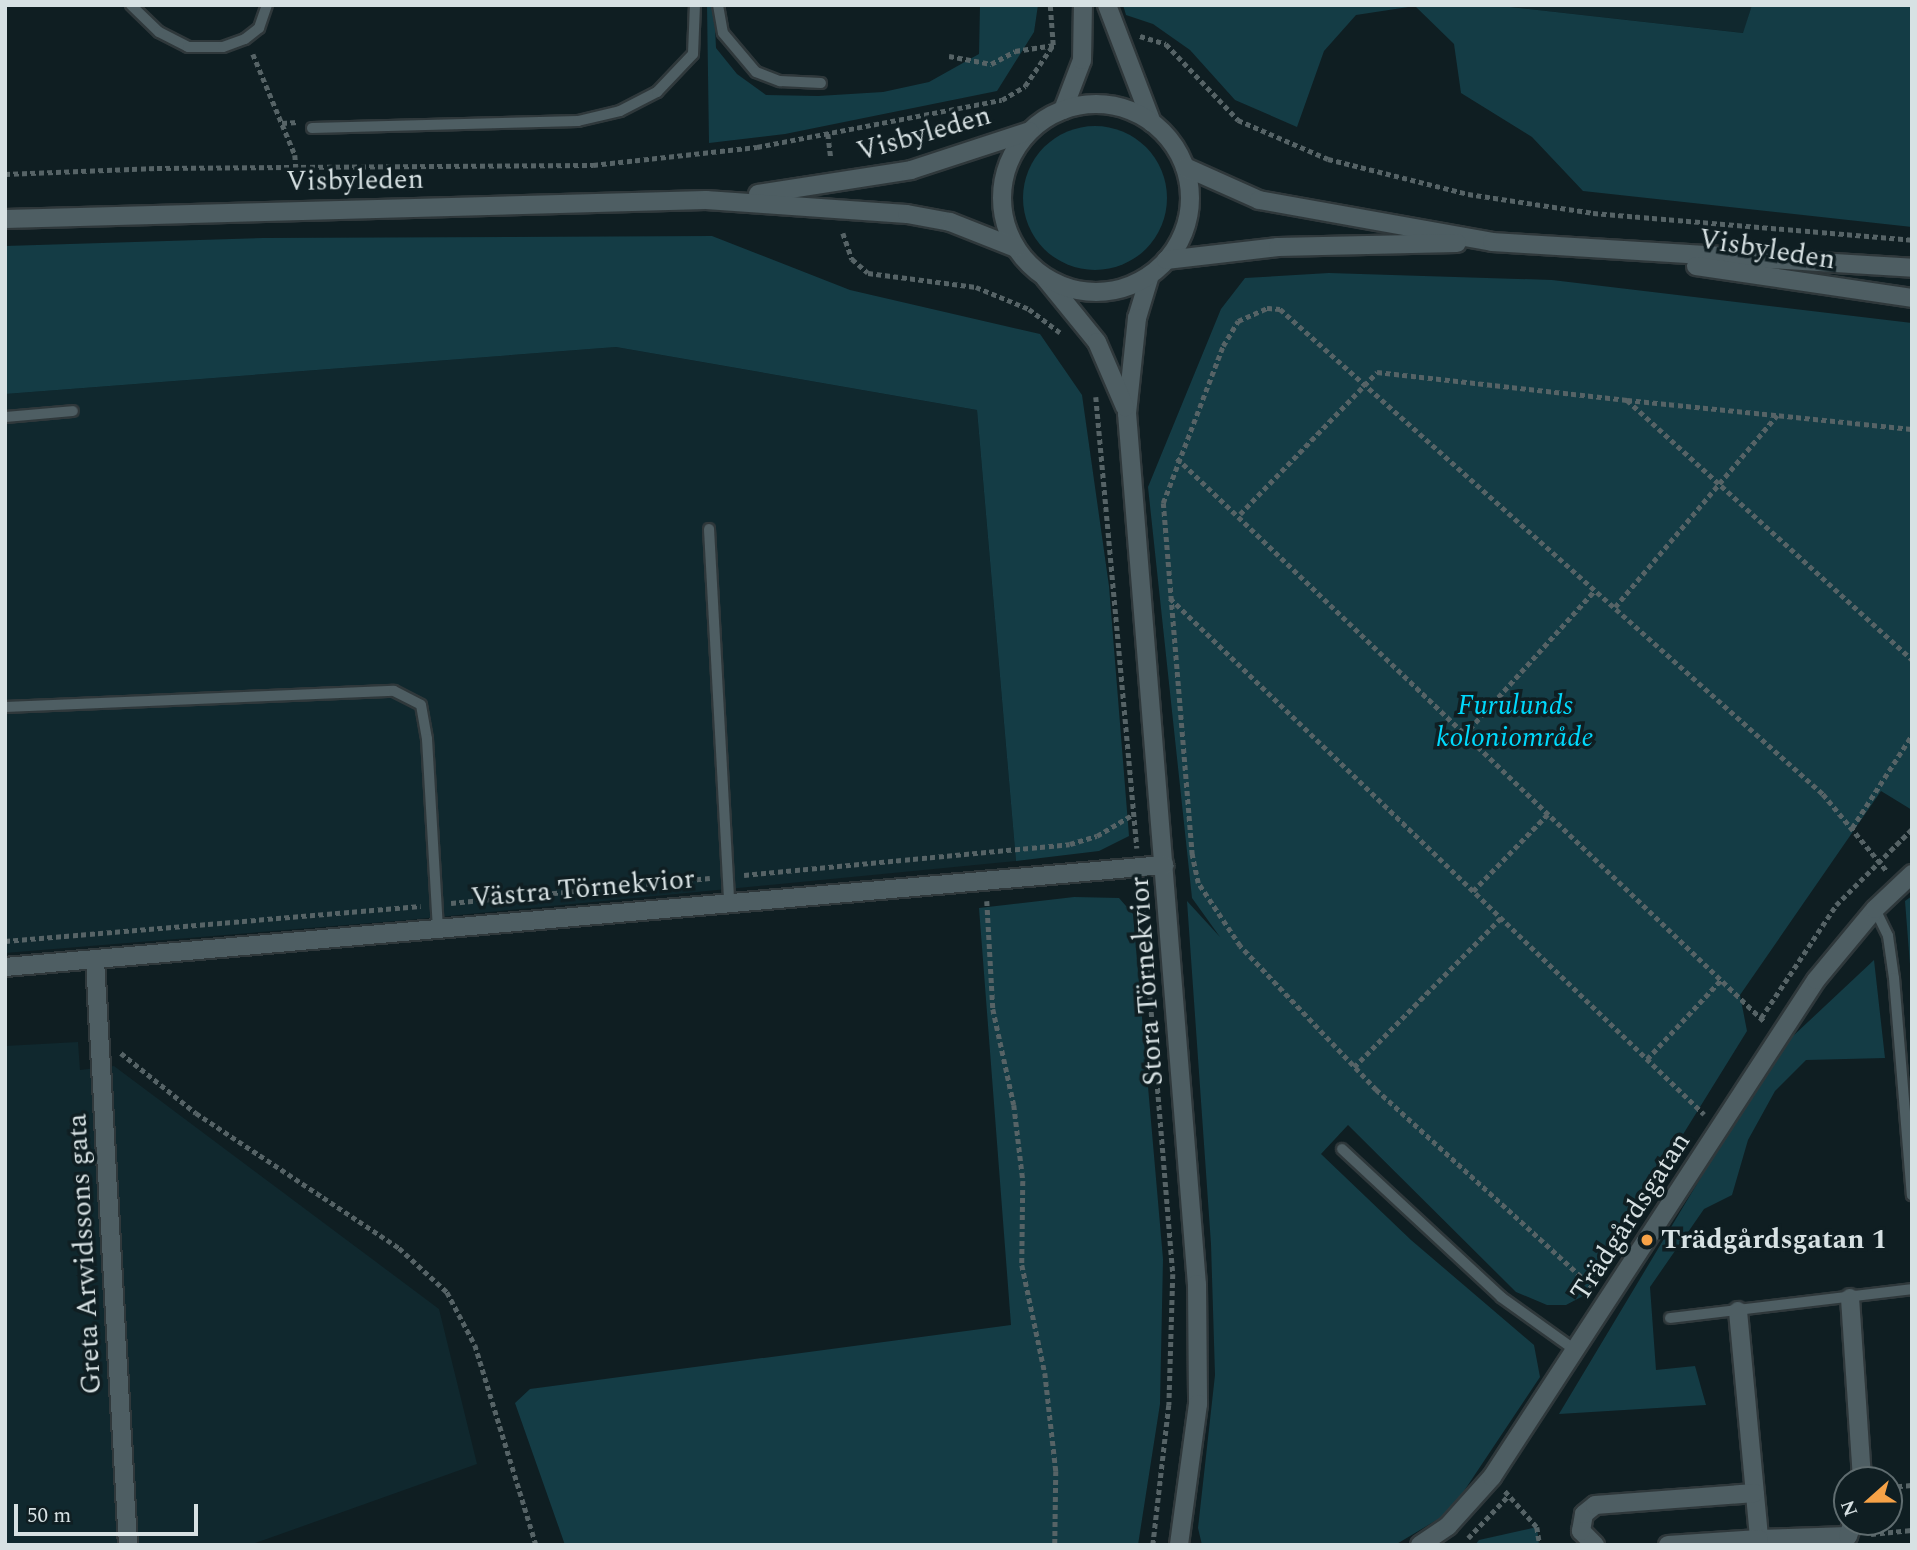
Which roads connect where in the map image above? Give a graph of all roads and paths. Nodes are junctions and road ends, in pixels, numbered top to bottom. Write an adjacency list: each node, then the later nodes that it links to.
1 (131, 5): 9 (lane)
2 (267, 5): 9 (lane)
3 (695, 5): 16 (lane)
4 (718, 5): 13 (lane)
5 (1050, 5): 11 (path)
6 (1083, 5): 10 (street)
7 (1107, 5): 8 (street)
8 (1117, 37): 15 (street); 26 (path)
9 (245, 39): 20 (path)
10 (1084, 42): 11 (path); 14 (street)
11 (1053, 45): 12 (path); 18 (path)
12 (949, 56)
13 (821, 83)
14 (1063, 110): 15 (street); 17 (street)
15 (1152, 123): 21 (street)
16 (312, 128)
17 (1030, 130): 23 (street, Visbyleden); 28 (street)
18 (828, 134): 19 (path); 20 (path)
19 (831, 158)
20 (296, 167): 22 (path)
21 (1185, 167): 27 (street, Visbyleden); 30 (street)
22 (5, 174)
23 (706, 200): 24 (street, Visbyleden); 28 (street, Visbyleden)
24 (5, 219)
25 (843, 233): 35 (path)
26 (1912, 240)
27 (1492, 242): 29 (street, Visbyleden); 30 (street, Visbyleden)
28 (1016, 248): 33 (street)
29 (1614, 252): 31 (street, Visbyleden); 34 (street, Visbyleden)
30 (1166, 260): 32 (street)
31 (1912, 268)
32 (1150, 275): 33 (street); 40 (street)
33 (1045, 278): 40 (street)
34 (1912, 298)
35 (1067, 339)
36 (1366, 383): 38 (path); 44 (path); 46 (path); 48 (path)
37 (1095, 393): 56 (path)
38 (1627, 400): 41 (path); 45 (path)
39 (73, 411): 42 (lane)
40 (1127, 413): 60 (street, Stora Törnekvior)
41 (1777, 415): 43 (path); 45 (path)
42 (5, 417)
43 (1912, 429)
44 (1177, 458): 46 (path); 49 (path)
45 (1719, 484): 50 (path); 51 (path)
46 (1240, 514): 53 (path)
47 (709, 528): 63 (lane)
48 (1595, 590): 50 (path); 53 (path)
49 (1170, 598): 66 (path); 78 (path)
50 (1615, 607): 57 (path)
51 (1912, 659)
52 (5, 707): 68 (lane)
53 (1464, 735): 55 (path)
54 (1912, 735): 57 (path)
55 (1548, 813): 66 (path); 75 (path)
56 (1133, 814): 61 (path); 63 (path)
57 (1852, 828): 59 (path)
58 (1912, 829): 59 (path)
59 (1879, 861): 65 (path); 75 (path)
60 (1165, 865): 61 (street, Västra Törnekvior); 98 (street, Stora Törnekvior)
61 (1139, 866): 64 (street, Västra Törnekvior); 97 (path)
62 (1912, 874): 65 (street, Trädgårdsgatan)
63 (727, 876): 67 (lane); 68 (path)
64 (986, 879): 67 (street, Västra Törnekvior); 96 (path)
65 (1896, 886): 69 (street, Trädgårdsgatan)
66 (1473, 891): 70 (path)
67 (729, 902): 71 (street, Västra Törnekvior)
68 (436, 905): 71 (lane); 72 (path)
69 (1875, 909): 79 (street, Trädgårdsgatan); 81 (lane)
70 (1501, 918): 77 (path); 78 (path)
71 (438, 929): 73 (street, Västra Törnekvior)
72 (5, 941)
73 (95, 960): 74 (street, Västra Törnekvior); 76 (street, Greta Arwidssons gata)
74 (5, 967)
75 (1721, 979): 77 (path)
76 (99, 1036): 94 (street, Greta Arwidssons gata); 95 (path)
77 (1647, 1059): 79 (path)
78 (1354, 1068): 84 (path)
79 (1720, 1129): 84 (street, Trädgårdsgatan)
80 (1342, 1149): 87 (lane)
81 (1912, 1195)
82 (1912, 1289): 83 (lane)
83 (1850, 1298): 85 (lane); 88 (street)
84 (1607, 1299): 87 (street, Trädgårdsgatan)
85 (1738, 1311): 86 (lane); 90 (street)
86 (1670, 1318)
87 (1574, 1350): 89 (street, Trädgårdsgatan)
88 (1861, 1466)
89 (1492, 1477): 91 (path); 99 (street, Trädgårdsgatan)
90 (1755, 1493): 93 (street); 102 (street)
91 (1509, 1495): 100 (path); 101 (path)
92 (1833, 1531): 93 (street)
93 (1759, 1539): 103 (street)
94 (128, 1545)
95 (536, 1545)
96 (1055, 1545)
97 (1153, 1545)
98 (1179, 1545)
99 (1420, 1545)
100 (1460, 1545)
101 (1540, 1545)
102 (1595, 1545)
103 (1668, 1545)

